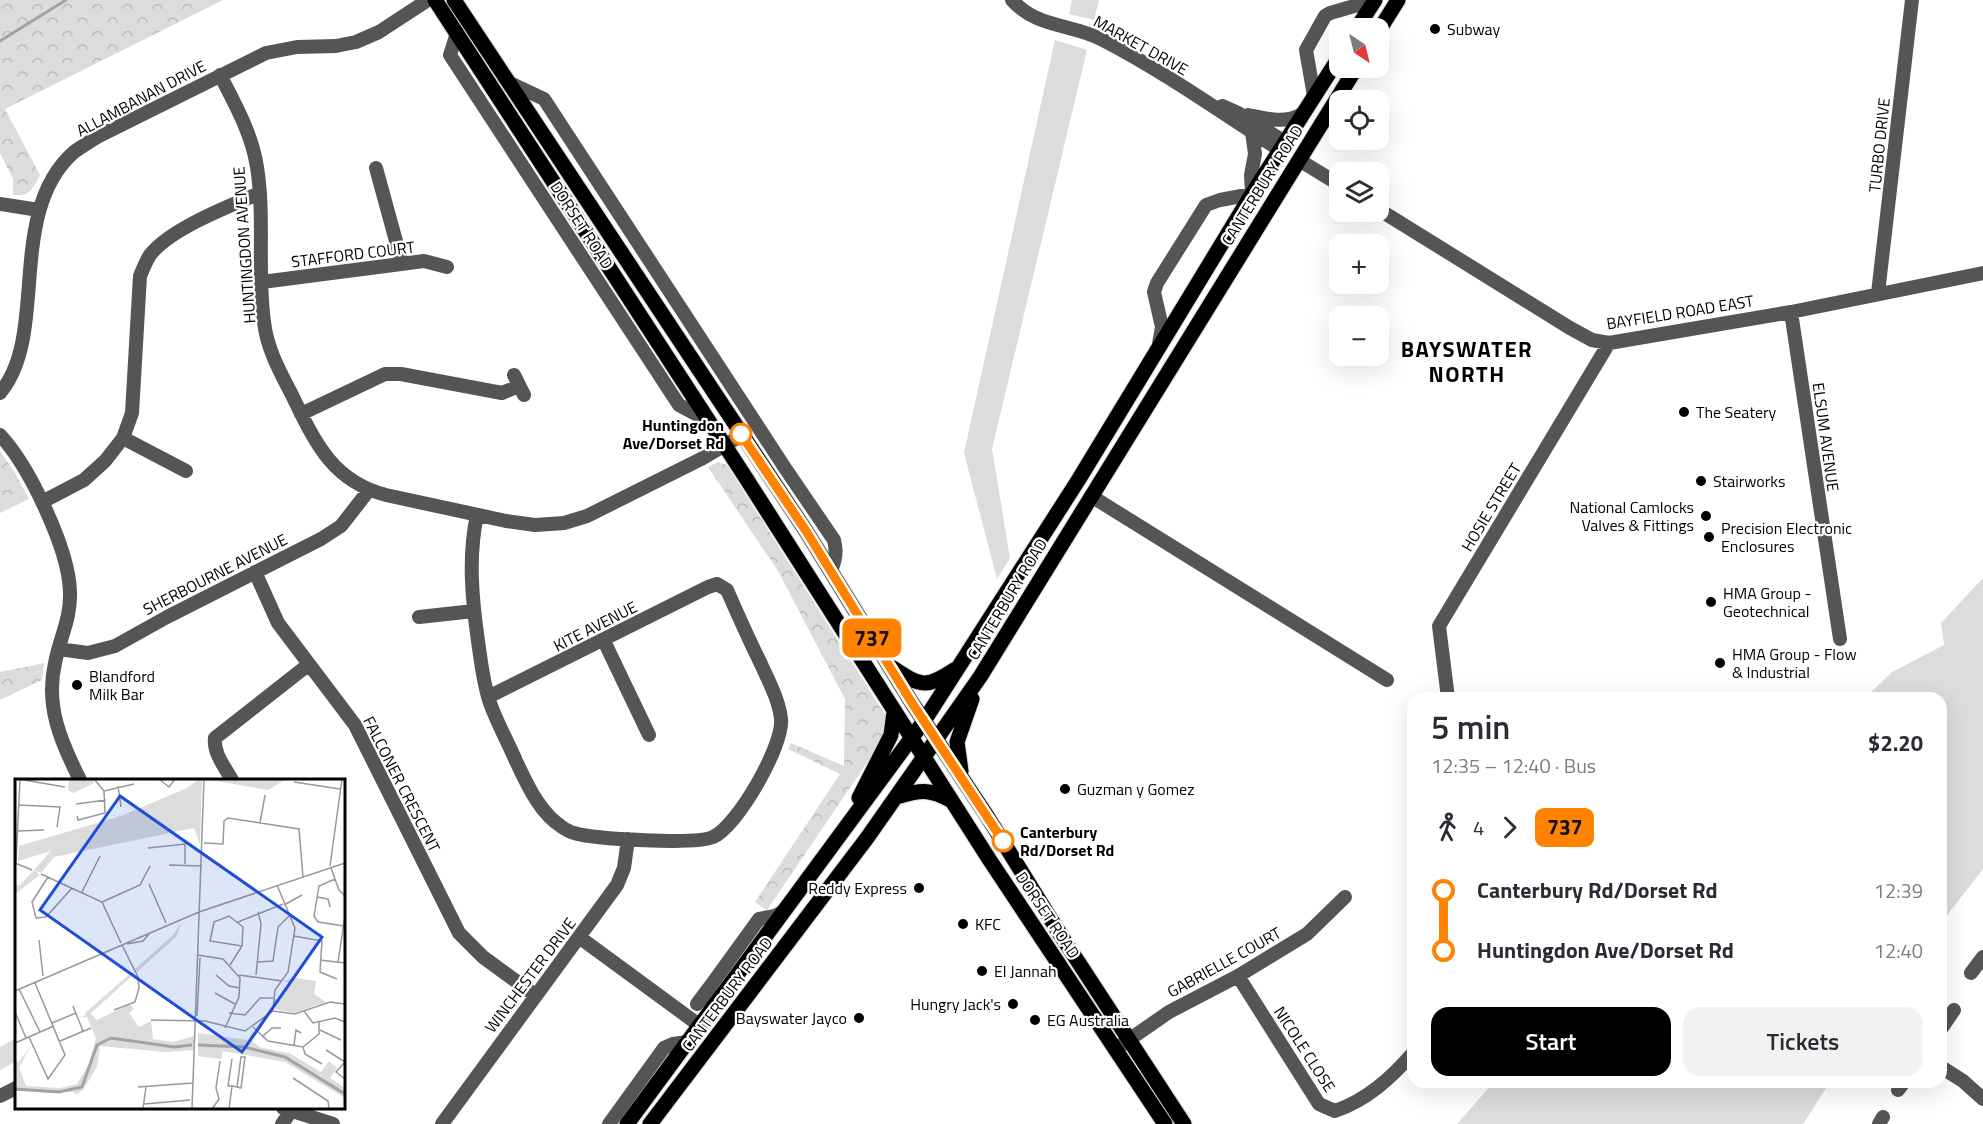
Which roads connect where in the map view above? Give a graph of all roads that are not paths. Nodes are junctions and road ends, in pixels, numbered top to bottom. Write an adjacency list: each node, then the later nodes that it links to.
1 (429, 0): 13 (street, ALLAMBANAN DRIVE)
2 (435, 0): 48 (main road, DORSET ROAD)
3 (454, 0): 9 (main road, DORSET ROAD)
4 (468, 0): 9 (main road)
5 (1012, 0): 17 (street, MARKET DRIVE)
6 (1375, 0): 10 (main road); 16 (street)
7 (1398, 0): 11 (main road)
8 (1912, 0): 35 (street, TURBO DRIVE)
9 (465, 16): 15 (main road, DORSET ROAD)
10 (1363, 18)
11 (1387, 18)
12 (1329, 73): 16 (main road, CANTERBURY ROAD)
13 (220, 75): 25 (street, HUNTINGDON AVENUE); 28 (street, ALLAMBANAN DRIVE)
14 (1350, 78): 22 (main road, CANTERBURY ROAD)
15 (510, 83): 34 (street); 37 (main road, DORSET ROAD)
16 (1314, 96): 19 (main road, CANTERBURY ROAD)
17 (1207, 101): 18 (street, MARKET DRIVE); 20 (street, MARKET DRIVE)
18 (1238, 113): 19 (street); 21 (street, MARKET DRIVE)
19 (1302, 114): 21 (main road, CANTERBURY ROAD)
20 (1252, 132): 21 (street, MARKET DRIVE); 26 (street)
21 (1283, 146): 22 (main road); 26 (main road, CANTERBURY ROAD)
22 (1299, 160): 24 (street); 42 (main road, CANTERBURY ROAD)
23 (376, 168): 30 (street)
24 (1329, 178)
25 (260, 193): 33 (street, HUNTINGDON AVENUE); 47 (street)
26 (1252, 194): 39 (main road, CANTERBURY ROAD); 39 (street)
27 (0, 204): 28 (street)
28 (39, 210): 43 (street, ALLAMBANAN DRIVE)
29 (1389, 216): 38 (street, BAYFIELD ROAD EAST)
30 (402, 263): 31 (street, STAFFORD COURT); 33 (street, STAFFORD COURT)
31 (447, 267)
32 (1983, 273): 35 (street, BAYFIELD ROAD EAST)
33 (262, 282): 44 (street, HUNTINGDON AVENUE)
34 (666, 287): 37 (street); 54 (street)
35 (1878, 293): 36 (street, BAYFIELD ROAD EAST)
36 (1791, 312): 38 (street, BAYFIELD ROAD EAST); 58 (street, ELSUM AVENUE)
37 (662, 313): 46 (main road, DORSET ROAD)
38 (1609, 343): 66 (street, HOSIE STREET)
39 (1155, 355): 40 (main road, CANTERBURY ROAD)
40 (1142, 378): 42 (main road); 63 (main road, CANTERBURY ROAD)
41 (519, 386): 44 (street)
42 (1158, 388): 51 (main road, CANTERBURY ROAD)
43 (0, 393)
44 (301, 414): 50 (street, HUNTINGDON AVENUE)
45 (0, 435): 52 (street)
46 (742, 435): 48 (street, HUNTINGDON AVENUE); 54 (main road, DORSET ROAD)
47 (123, 438): 49 (street); 52 (street)
48 (725, 446): 53 (street, HUNTINGDON AVENUE); 68 (main road, DORSET ROAD)
49 (186, 471)
50 (369, 490): 53 (street, HUNTINGDON AVENUE); 55 (street, SHERBOURNE AVENUE)
51 (1091, 496): 64 (main road, CANTERBURY ROAD); 65 (street)
52 (42, 502): 60 (street)
53 (477, 515): 56 (street)
54 (831, 570): 61 (main road, DORSET ROAD)
55 (255, 572): 60 (street, SHERBOURNE AVENUE); 62 (street, FALCONER CRESCENT)
56 (474, 611): 57 (street); 67 (street)
57 (418, 617)
58 (1840, 639)
59 (604, 641): 67 (street, KITE AVENUE); 70 (street); 79 (street, KITE AVENUE)
60 (59, 649): 75 (street)
61 (888, 664): 63 (main road); 69 (main road, DORSET ROAD)
62 (309, 665): 76 (street); 87 (street, FALCONER CRESCENT)
63 (958, 666): 69 (main road, CANTERBURY ROAD)
64 (980, 677): 72 (main road, CANTERBURY ROAD); 74 (main road)
65 (1387, 680)
66 (1447, 692)
67 (488, 698): 79 (street)
68 (894, 712): 71 (main road, DORSET ROAD); 80 (main road)
69 (924, 721): 71 (main road, CANTERBURY ROAD); 72 (main road, DORSET ROAD)
70 (650, 735)
71 (912, 738): 73 (main road, DORSET ROAD); 80 (main road, CANTERBURY ROAD)
72 (937, 741): 73 (main road, CANTERBURY ROAD); 74 (main road, DORSET ROAD)
73 (925, 758): 77 (main road, CANTERBURY ROAD); 78 (main road, DORSET ROAD)
74 (962, 776): 93 (main road, DORSET ROAD)
75 (79, 779)
76 (231, 779)
77 (896, 797): 78 (main road); 92 (main road, CANTERBURY ROAD)
78 (952, 801): 95 (main road, DORSET ROAD)
79 (628, 839): 83 (street, WINCHESTER DRIVE)
80 (837, 841): 82 (main road, CANTERBURY ROAD)
81 (1345, 897): 86 (street, GABRIELLE COURT)
82 (782, 912): 88 (main road, CANTERBURY ROAD); 88 (street, CANTERBURY ROAD)
83 (579, 937): 87 (street, WINCHESTER DRIVE); 91 (street)
84 (1983, 957): 85 (street)
85 (1971, 974)
86 (1238, 976): 93 (street, GABRIELLE COURT); 96 (street, NICOLE CLOSE)
87 (535, 995): 105 (street, WINCHESTER DRIVE)
88 (704, 1006): 91 (main road, CANTERBURY ROAD)
89 (1954, 1010): 90 (street)
90 (1947, 1020)
91 (699, 1025): 92 (main road); 94 (main road, CANTERBURY ROAD)
92 (716, 1038): 108 (main road, CANTERBURY ROAD)
93 (1128, 1040): 95 (street, GABRIELLE COURT); 110 (main road, DORSET ROAD)
94 (687, 1042): 106 (street, CANTERBURY ROAD); 107 (main road, CANTERBURY ROAD)
95 (1115, 1049): 109 (main road, DORSET ROAD)
96 (1407, 1060)
97 (1947, 1071): 100 (street)
98 (15, 1088): 99 (street)
99 (0, 1096)
100 (1983, 1100)
101 (287, 1109): 102 (street); 103 (street)
102 (317, 1112): 104 (street)
103 (282, 1124)
104 (333, 1124)
105 (442, 1124)
106 (609, 1124)
107 (627, 1124)
108 (650, 1124)
109 (1165, 1124)
110 (1184, 1124)

